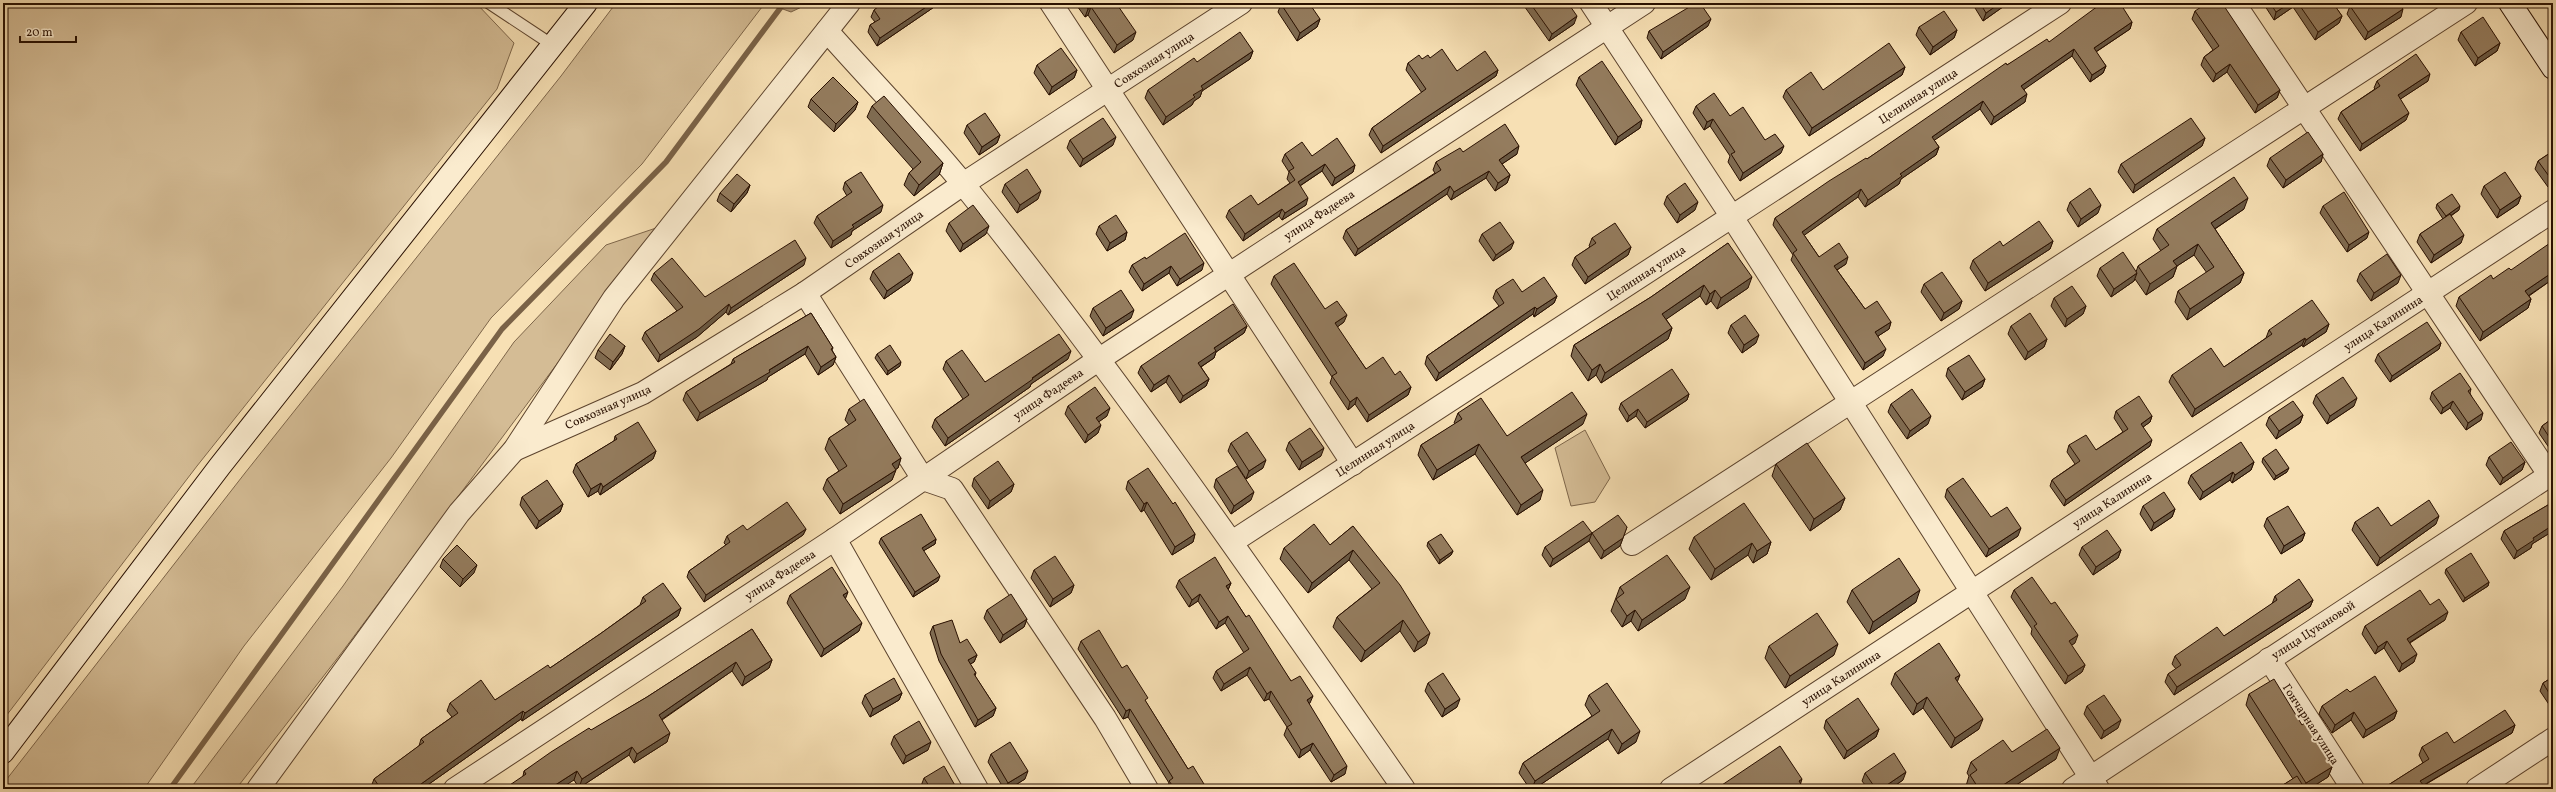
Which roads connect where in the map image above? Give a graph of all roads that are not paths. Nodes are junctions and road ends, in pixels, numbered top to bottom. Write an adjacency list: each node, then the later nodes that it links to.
1 (489, 3): 14 (lane)
2 (586, 3): 14 (street)
3 (849, 3): 13 (street)
4 (1051, 3): 16 (street)
5 (1241, 3): 16 (street, Совхозная улица)
6 (1591, 3): 12 (street)
7 (1644, 3): 12 (street, улица Фадеева)
8 (2060, 3): 20 (street, Целинная улица)
9 (2234, 3): 17 (street)
10 (2466, 3): 17 (street)
11 (2510, 3): 15 (street)
12 (1607, 27): 20 (street); 21 (street, улица Фадеева)
13 (827, 32): 18 (street); 26 (street)
14 (554, 46): 36 (street)
15 (2553, 68)
16 (1108, 89): 18 (street, Совхозная улица); 21 (street)
17 (2304, 108): 23 (street); 25 (street)
18 (963, 184): 22 (street, Совхозная улица); 24 (street)
19 (2553, 211): 23 (street, улица Калинина)
20 (1732, 217): 25 (street); 27 (street, Целинная улица)
21 (1228, 275): 24 (street, улица Фадеева); 27 (street)
22 (805, 293): 26 (street, Совхозная улица); 29 (street)
23 (2428, 293): 28 (street); 33 (street, улица Калинина)
24 (1098, 360): 29 (street, улица Фадеева); 31 (street)
25 (1850, 401): 32 (street); 33 (street)
26 (514, 450): 38 (street)
27 (1353, 464): 31 (street, Целинная улица)
28 (2551, 474): 34 (street, улица Цукановой)
29 (923, 479): 30 (street, улица Фадеева); 41 (street)
30 (835, 539): 39 (street, улица Фадеева); 40 (street)
31 (1232, 542): 42 (street)
32 (1632, 544)
33 (1972, 592): 37 (street); 43 (street, улица Калинина)
34 (2269, 659): 37 (street, улица Цукановой); 44 (street, Гончарная улица)
35 (2553, 739): 45 (street)
36 (3, 752)
37 (2088, 785)
38 (258, 789)
39 (456, 789)
40 (977, 789)
41 (1147, 789)
42 (1404, 789)
43 (1671, 789)
44 (2353, 789)
45 (2477, 789)

